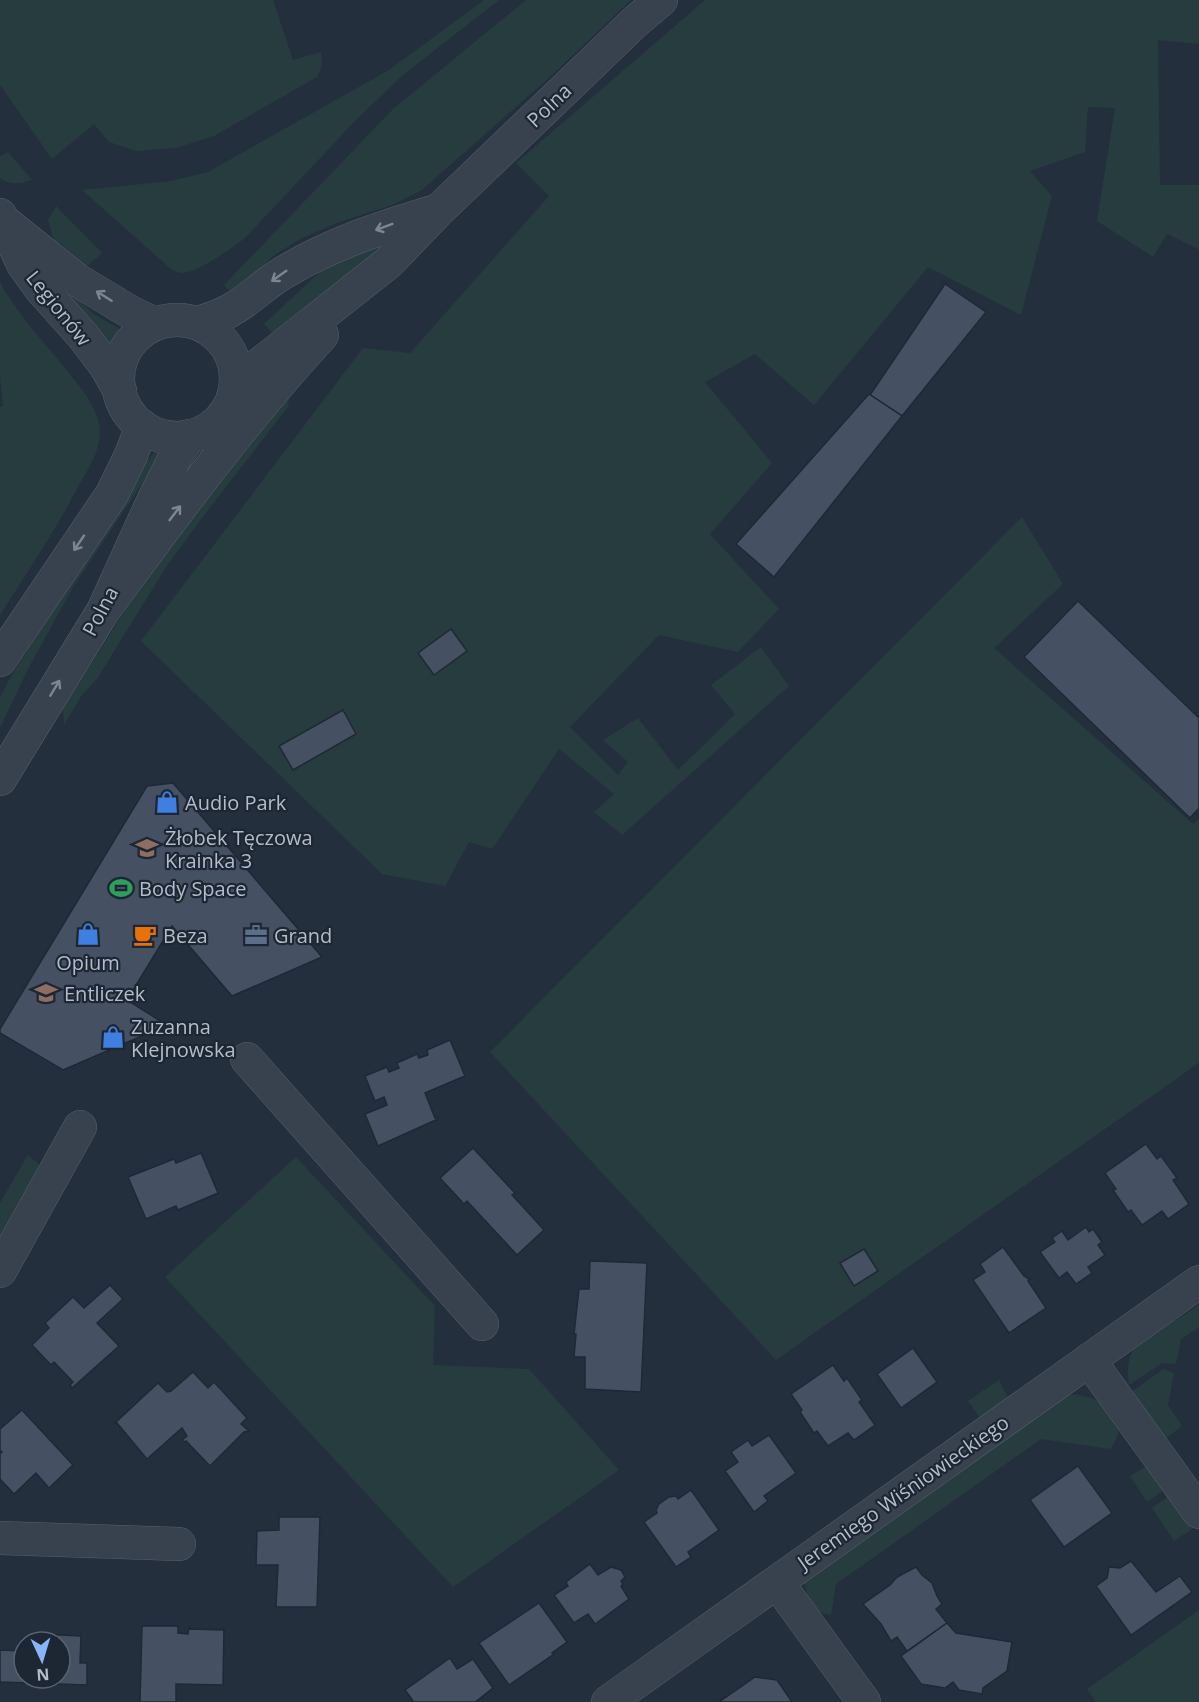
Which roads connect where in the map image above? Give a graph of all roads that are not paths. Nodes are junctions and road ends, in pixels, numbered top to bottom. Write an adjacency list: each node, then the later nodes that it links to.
1 (661, 0): 2 (street, Polna)
2 (438, 211): 4 (street, Polna); 5 (street, Polna, one-way to 5)
3 (2, 218): 6 (street, Legionów, one-way to 3); 7 (street, Legionów)
4 (388, 263): 8 (street, Polna); 13 (street, one-way to 4)
5 (198, 323): 6 (street); 8 (street)
6 (155, 324): 9 (street)
7 (83, 336): 9 (street, Legionów); 12 (street)
8 (236, 382): 11 (street)
9 (120, 391): 10 (street)
10 (142, 426): 11 (street); 12 (street)
11 (190, 436): 13 (street, Polna)
12 (112, 494): 14 (street, one-way to 14)
13 (103, 611): 15 (street, Polna, one-way to 13)
14 (0, 660)
15 (0, 779)
16 (247, 1059): 20 (street)
17 (80, 1126): 18 (street)
18 (0, 1271)
19 (1199, 1282): 21 (street, Jeremiego Wiśniowieckiego)
20 (482, 1324)
21 (1089, 1360): 22 (street); 25 (street, Jeremiego Wiśniowieckiego)
22 (1199, 1512)
23 (0, 1538): 24 (street)
24 (179, 1544)
25 (777, 1582): 26 (street, Jeremiego Wiśniowieckiego); 27 (street)
26 (608, 1702)
27 (864, 1702)

